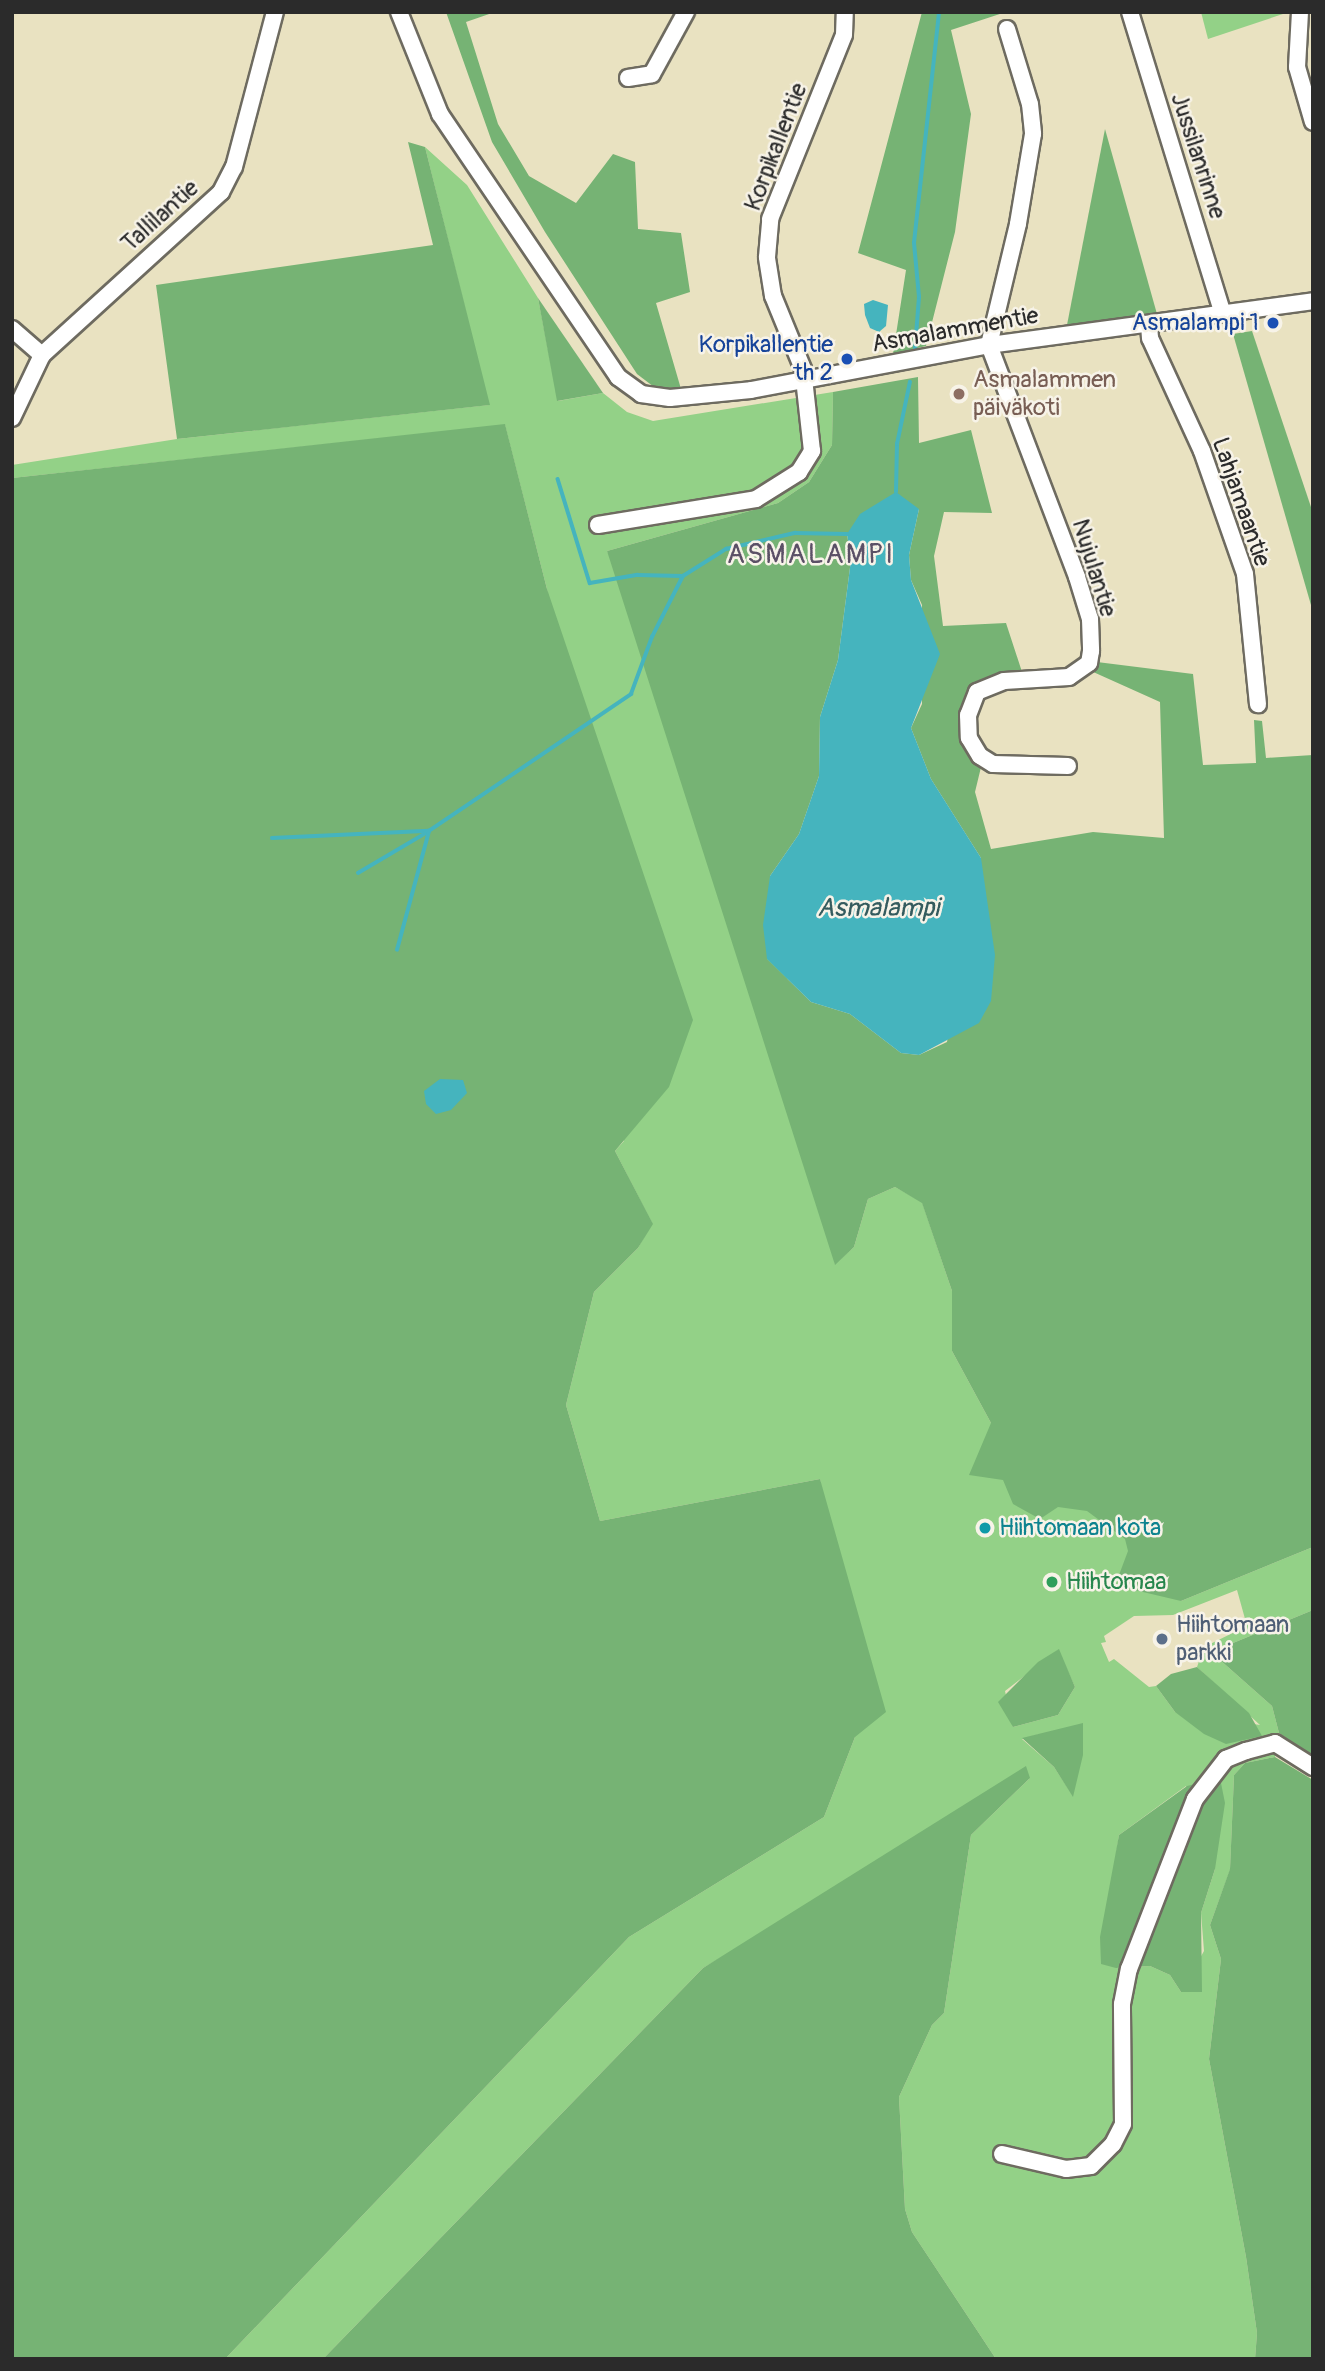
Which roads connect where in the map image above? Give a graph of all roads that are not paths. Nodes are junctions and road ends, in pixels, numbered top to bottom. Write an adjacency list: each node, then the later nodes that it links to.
1 (275, 12): 15 (street, Tallilantie)
2 (399, 12): 16 (street, Asmalammentie)
3 (686, 12): 8 (street)
4 (845, 12): 16 (street, Korpikallentie)
5 (1129, 12): 11 (street, Jussilanrinne)
6 (1300, 12): 9 (street)
7 (1007, 29): 14 (street)
8 (628, 78)
9 (1313, 122)
10 (1313, 301): 11 (street, Asmalammentie)
11 (1223, 314): 12 (street, Asmalammentie)
12 (1149, 324): 14 (street, Asmalammentie); 21 (street, Lahjamaantie)
13 (12, 330): 15 (street)
14 (989, 345): 16 (street, Asmalammentie); 22 (street, Nujulantie)
15 (41, 355): 17 (street, Tallilantie)
16 (804, 379): 19 (street, Korpikallentie)
17 (12, 418)
18 (781, 466): 19 (street)
19 (790, 480): 20 (street)
20 (598, 525)
21 (1258, 705)
22 (1068, 766)
23 (1313, 1767): 24 (street)
24 (1002, 2154)

